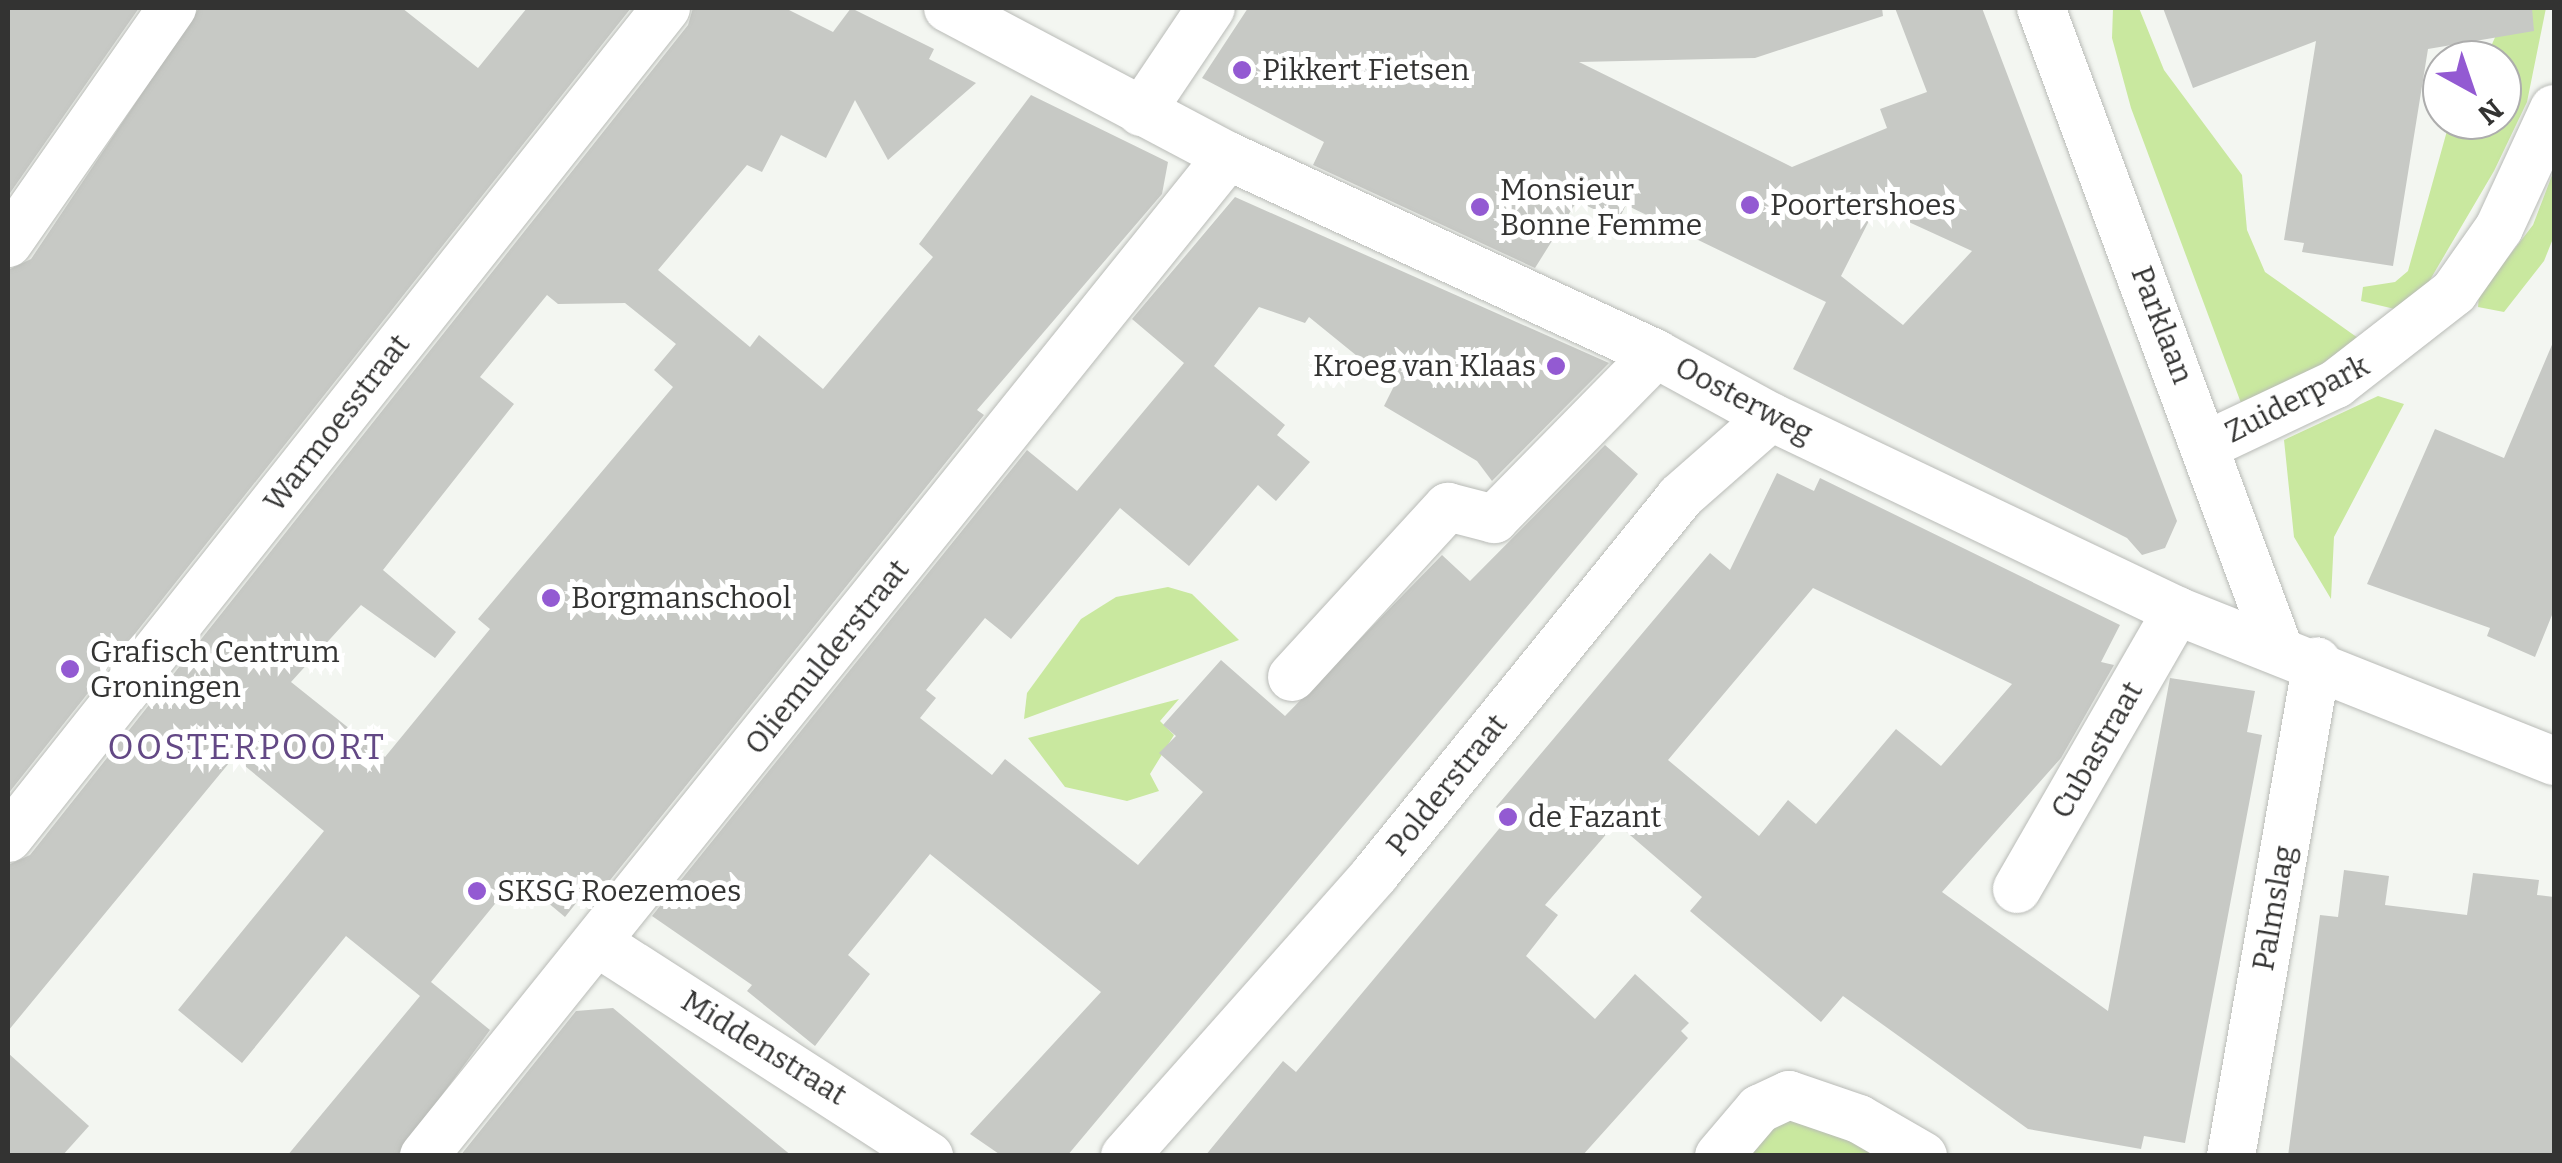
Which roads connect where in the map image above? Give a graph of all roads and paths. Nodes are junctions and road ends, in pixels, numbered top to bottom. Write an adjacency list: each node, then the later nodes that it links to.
1 (172, 8): 9 (street)
2 (666, 8): 17 (street, Warmoesstraat)
3 (948, 8): 7 (street, Oosterweg)
4 (1212, 8): 7 (street)
5 (2041, 8): 12 (street, Parklaan)
6 (2554, 108): 12 (street, Zuiderpark)
7 (1141, 112): 8 (street, Oosterweg)
8 (1228, 156): 10 (street, Oosterweg); 19 (street, Oliemulderstraat)
9 (8, 243)
10 (1656, 354): 11 (street, Oosterweg); 15 (street)
11 (1771, 417): 13 (street, Oosterweg); 22 (street, Polderstraat)
12 (2207, 444): 14 (street, Parklaan)
13 (2177, 610): 14 (street, Oosterweg); 18 (street, Cubastraat)
14 (2297, 653): 16 (street, Oosterweg); 25 (street, Palmslag)
15 (1292, 677)
16 (2554, 760)
17 (8, 838)
18 (2017, 890)
19 (598, 944): 20 (street, Oliemulderstraat); 21 (street, Middenstraat)
20 (424, 1156)
21 (929, 1156)
22 (1125, 1156)
23 (1719, 1156): 24 (street)
24 (1923, 1156)
25 (2230, 1156)

